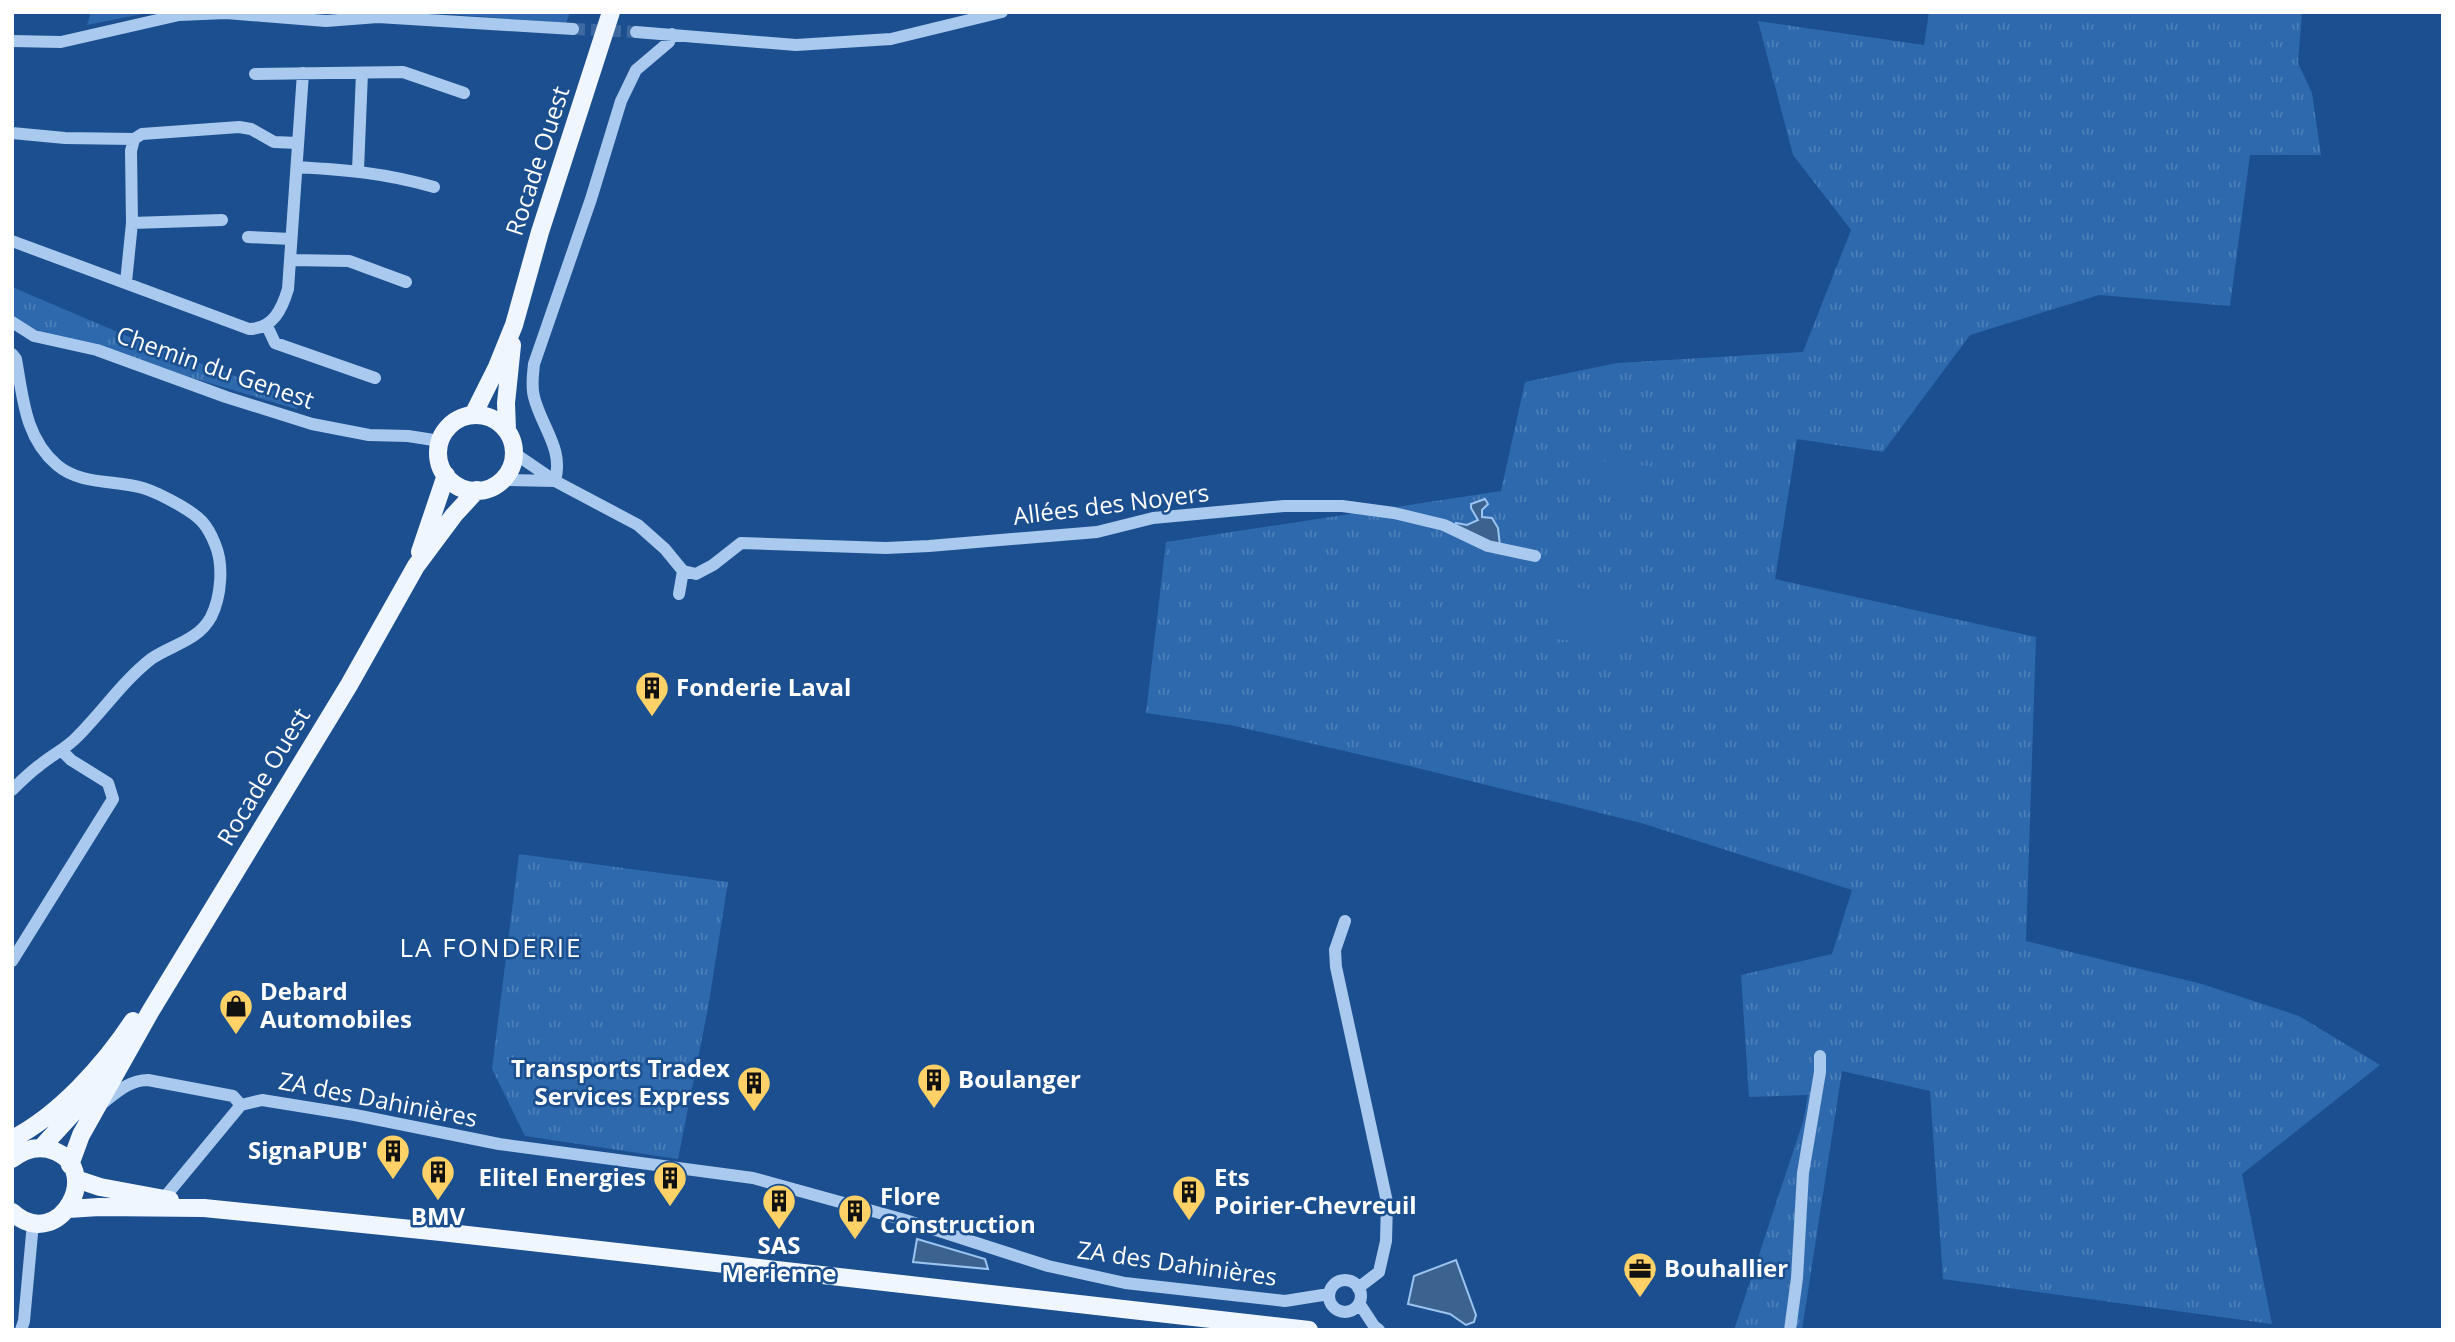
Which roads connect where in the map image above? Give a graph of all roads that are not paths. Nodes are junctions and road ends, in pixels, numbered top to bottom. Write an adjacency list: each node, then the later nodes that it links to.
1 (611, 12): 26 (main road, Rocade Ouest)
2 (1002, 12): 5 (street)
3 (573, 29): 6 (street)
4 (636, 32): 5 (street)
5 (672, 34): 36 (street)
6 (12, 41)
7 (303, 73): 8 (street); 9 (street); 13 (street)
8 (362, 73): 10 (street); 15 (street)
9 (255, 74)
10 (464, 93)
11 (12, 133): 12 (street)
12 (134, 139): 13 (street); 18 (street)
13 (298, 143): 14 (street)
14 (297, 167): 15 (street); 20 (street)
15 (358, 170): 16 (street)
16 (434, 187)
17 (222, 220): 18 (street)
18 (132, 223): 23 (street)
19 (248, 237): 20 (street)
20 (290, 239): 22 (street)
21 (12, 241): 23 (street)
22 (291, 260): 24 (street); 27 (street)
23 (126, 282): 27 (street)
24 (406, 282)
25 (12, 322): 32 (street, Chemin du Genest)
26 (514, 325): 30 (main road, Rocade Ouest); 31 (main road, Rocade Ouest)
27 (267, 326): 29 (street)
28 (12, 354): 42 (street)
29 (375, 378)
30 (472, 415): 31 (main road); 32 (main road)
31 (507, 430): 33 (main road)
32 (440, 441): 34 (main road)
33 (514, 453): 35 (main road); 36 (street)
34 (446, 475): 37 (main road); 39 (main road, Rocade Ouest)
35 (502, 480): 36 (street); 37 (main road)
36 (555, 481): 40 (street)
37 (477, 490): 39 (main road, Rocade Ouest)
38 (1535, 556): 40 (street, Allées des Noyers)
39 (416, 566): 46 (main road, Rocade Ouest)
40 (683, 571): 41 (street)
41 (680, 594)
42 (61, 750): 43 (street); 45 (street)
43 (12, 790)
44 (1345, 921): 60 (street)
45 (12, 961)
46 (160, 995): 47 (main road, Rocade Ouest); 51 (main road)
47 (150, 1013): 50 (main road, Rocade Ouest); 52 (main road, Rocade Ouest)
48 (1820, 1056): 66 (street)
49 (241, 1105): 50 (street, ZA des Dahinières); 55 (street, ZA des Dahinières); 61 (street, ZA des Dahinières)
50 (96, 1110): 54 (main road, Rocade Ouest)
51 (12, 1139)
52 (41, 1148): 53 (main road); 54 (main road)
53 (12, 1159)
54 (73, 1172): 55 (main road); 57 (main road, Rocade Ouest)
55 (164, 1198): 56 (main road)
56 (204, 1208): 57 (main road); 64 (main road)
57 (68, 1209): 59 (main road)
58 (12, 1212): 59 (main road)
59 (33, 1223): 63 (street)
60 (1358, 1288): 61 (street); 62 (street)
61 (1329, 1294): 62 (street)
62 (1359, 1303): 65 (street)
63 (21, 1330)
64 (1309, 1330)
65 (1379, 1330)
66 (1790, 1330)

